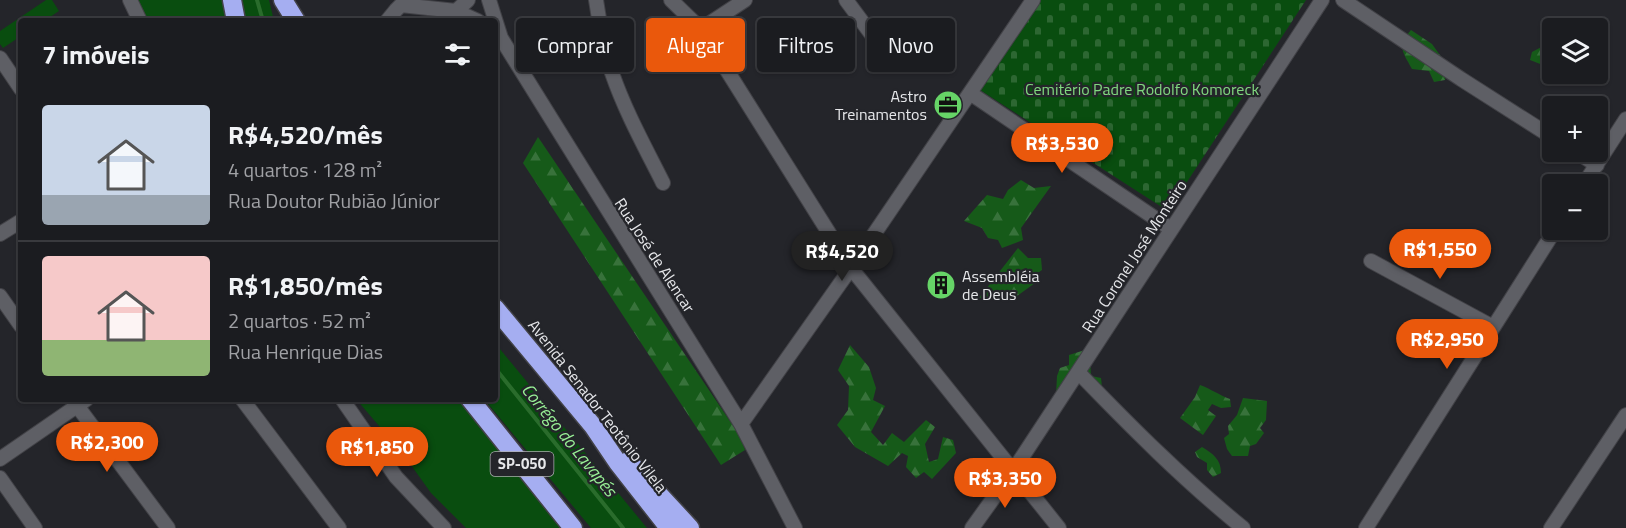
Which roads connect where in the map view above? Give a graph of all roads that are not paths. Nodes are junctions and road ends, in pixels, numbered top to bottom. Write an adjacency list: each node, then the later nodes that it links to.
1 (130, 0): 16 (street)
2 (232, 0): 17 (highway)
3 (276, 0): 18 (highway)
4 (283, 0): 19 (highway)
5 (391, 0): 20 (street)
6 (468, 0): 15 (street)
7 (489, 0): 23 (street, Rua José de Alencar)
8 (596, 0): 37 (street)
9 (670, 0): 24 (street)
10 (745, 0): 25 (street)
11 (846, 0): 26 (street)
12 (1033, 0): 31 (street)
13 (1322, 0): 39 (street, Rua Coronel José Monteiro)
14 (1343, 0): 33 (street)
15 (456, 11): 21 (street); 22 (street)
16 (139, 18)
17 (235, 18)
18 (281, 18)
19 (294, 18)
20 (381, 18)
21 (389, 18)
22 (471, 18)
23 (494, 18)
24 (689, 18)
25 (718, 18)
26 (867, 28)
27 (498, 36): 55 (street, Rua José de Alencar)
28 (0, 58): 30 (street)
29 (728, 72): 43 (street)
30 (18, 85)
31 (970, 93): 39 (street); 43 (street)
32 (1626, 119): 35 (street)
33 (1542, 131)
34 (1592, 162): 35 (street)
35 (1597, 165): 36 (street)
36 (1591, 174)
37 (663, 183)
38 (18, 223): 40 (street)
39 (1172, 229): 48 (street, Rua Coronel José Monteiro)
40 (0, 234)
41 (1549, 240): 47 (street)
42 (1371, 261): 47 (street)
43 (851, 268): 55 (street); 58 (street)
44 (0, 296): 46 (street)
45 (498, 312): 56 (highway, Avenida Senador Teotônio Vilela)
46 (18, 322)
47 (1493, 327): 71 (street)
48 (1078, 372): 58 (street, Rua Coronel José Monteiro); 70 (street)
49 (77, 402): 57 (street)
50 (79, 402): 61 (street)
51 (244, 402): 62 (street)
52 (344, 402): 63 (street)
53 (472, 402): 64 (highway, SP-050)
54 (1626, 415): 72 (street)
55 (741, 424): 67 (street, Rua José de Alencar)
56 (593, 426): 65 (highway, Avenida Senador Teotônio Vilela); 66 (highway)
57 (0, 459)
58 (1013, 471): 68 (street, Rua Coronel José Monteiro); 69 (street)
59 (0, 478): 60 (street)
60 (35, 528)
61 (168, 528)
62 (339, 528)
63 (444, 528)
64 (573, 528)
65 (669, 528)
66 (690, 528)
67 (795, 528)
68 (972, 528)
69 (1059, 528)
70 (1243, 528)
71 (1366, 528)
72 (1551, 528)

